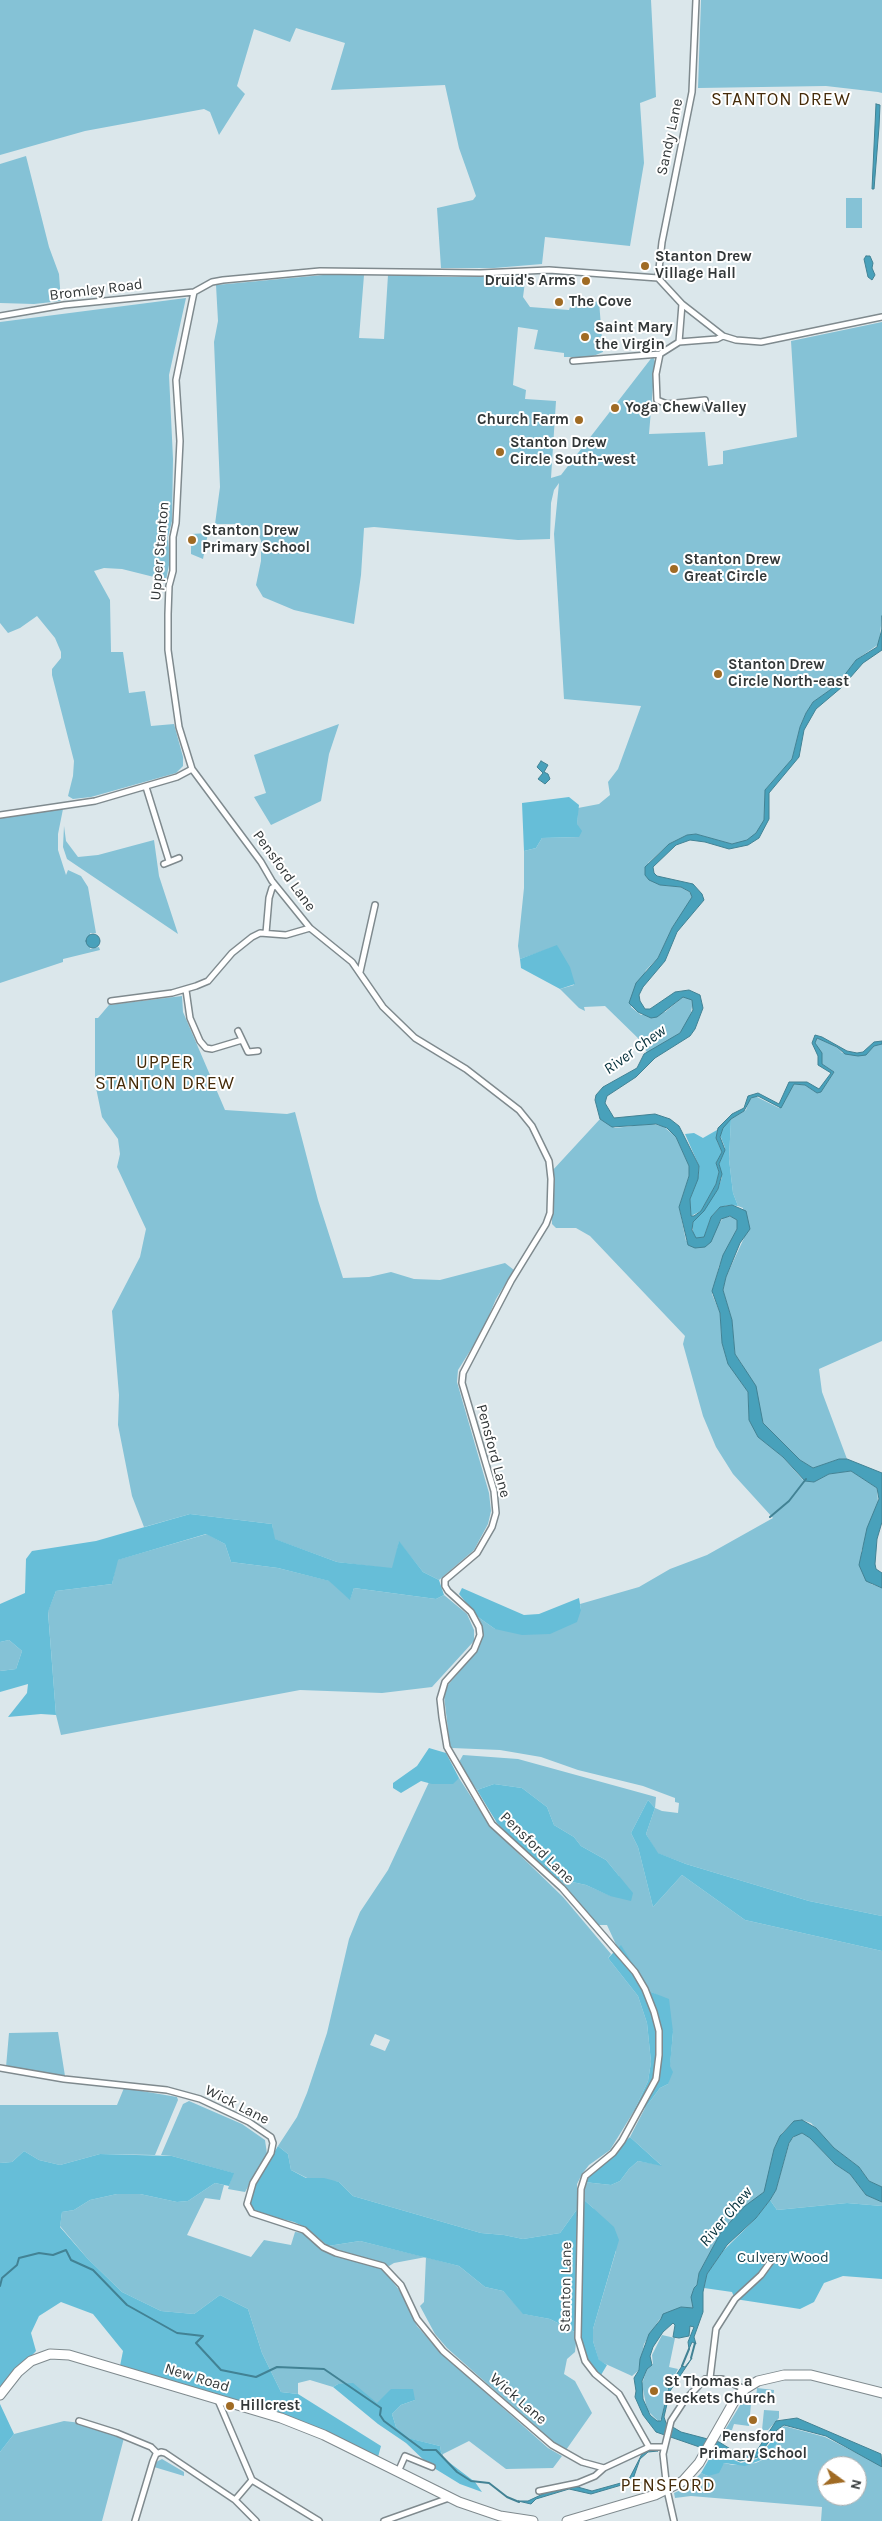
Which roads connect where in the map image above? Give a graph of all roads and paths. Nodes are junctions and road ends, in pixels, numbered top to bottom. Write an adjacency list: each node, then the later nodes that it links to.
1 (696, 0): 2 (street, Sandy Lane)
2 (658, 278): 3 (street, Bromley Road); 4 (street)
3 (194, 292): 5 (street, Bromley Road); 12 (street, Upper Stanton)
4 (682, 304): 7 (street); 8 (street)
5 (0, 316)
6 (882, 317): 7 (street)
7 (723, 336): 8 (street)
8 (679, 342): 9 (street)
9 (660, 354): 10 (street); 11 (street)
10 (573, 361)
11 (706, 408)
12 (192, 769): 13 (street); 14 (street, Upper Stanton)
13 (146, 787): 15 (street); 16 (street)
14 (217, 803): 17 (street, Pensford Lane)
15 (0, 815)
16 (179, 858)
17 (276, 886): 19 (street, Pensford Lane); 20 (street)
18 (375, 905): 21 (street)
19 (310, 928): 20 (street); 21 (street, Pensford Lane)
20 (266, 933): 22 (street)
21 (360, 972): 28 (street, Pensford Lane)
22 (186, 990): 23 (street); 25 (street)
23 (111, 1001)
24 (238, 1031): 25 (street)
25 (242, 1040): 26 (street)
26 (258, 1050)
27 (0, 2068): 40 (street, Wick Lane)
28 (580, 2209): 36 (street, Stanton Lane)
29 (774, 2257): 30 (street)
30 (710, 2378): 31 (street); 37 (street)
31 (745, 2389): 32 (highway); 43 (highway)
32 (882, 2393)
33 (0, 2395): 34 (highway, New Road)
34 (217, 2398): 41 (highway, New Road); 42 (street)
35 (79, 2421): 38 (street)
36 (649, 2447): 37 (street); 40 (street)
37 (663, 2447): 43 (street)
38 (157, 2453): 46 (street); 48 (street)
39 (432, 2467): 41 (street)
40 (604, 2468): 44 (street)
41 (398, 2472): 45 (highway, New Road)
42 (252, 2480): 46 (street); 51 (street)
43 (667, 2490): 54 (highway); 55 (street)
44 (539, 2491)
45 (450, 2498): 52 (street); 53 (highway, New Road)
46 (235, 2500): 47 (street)
47 (251, 2516): 49 (street); 50 (street)
48 (135, 2521)
49 (246, 2521)
50 (256, 2521)
51 (319, 2521)
52 (384, 2521)
53 (533, 2521)
54 (567, 2521)
55 (674, 2521)

